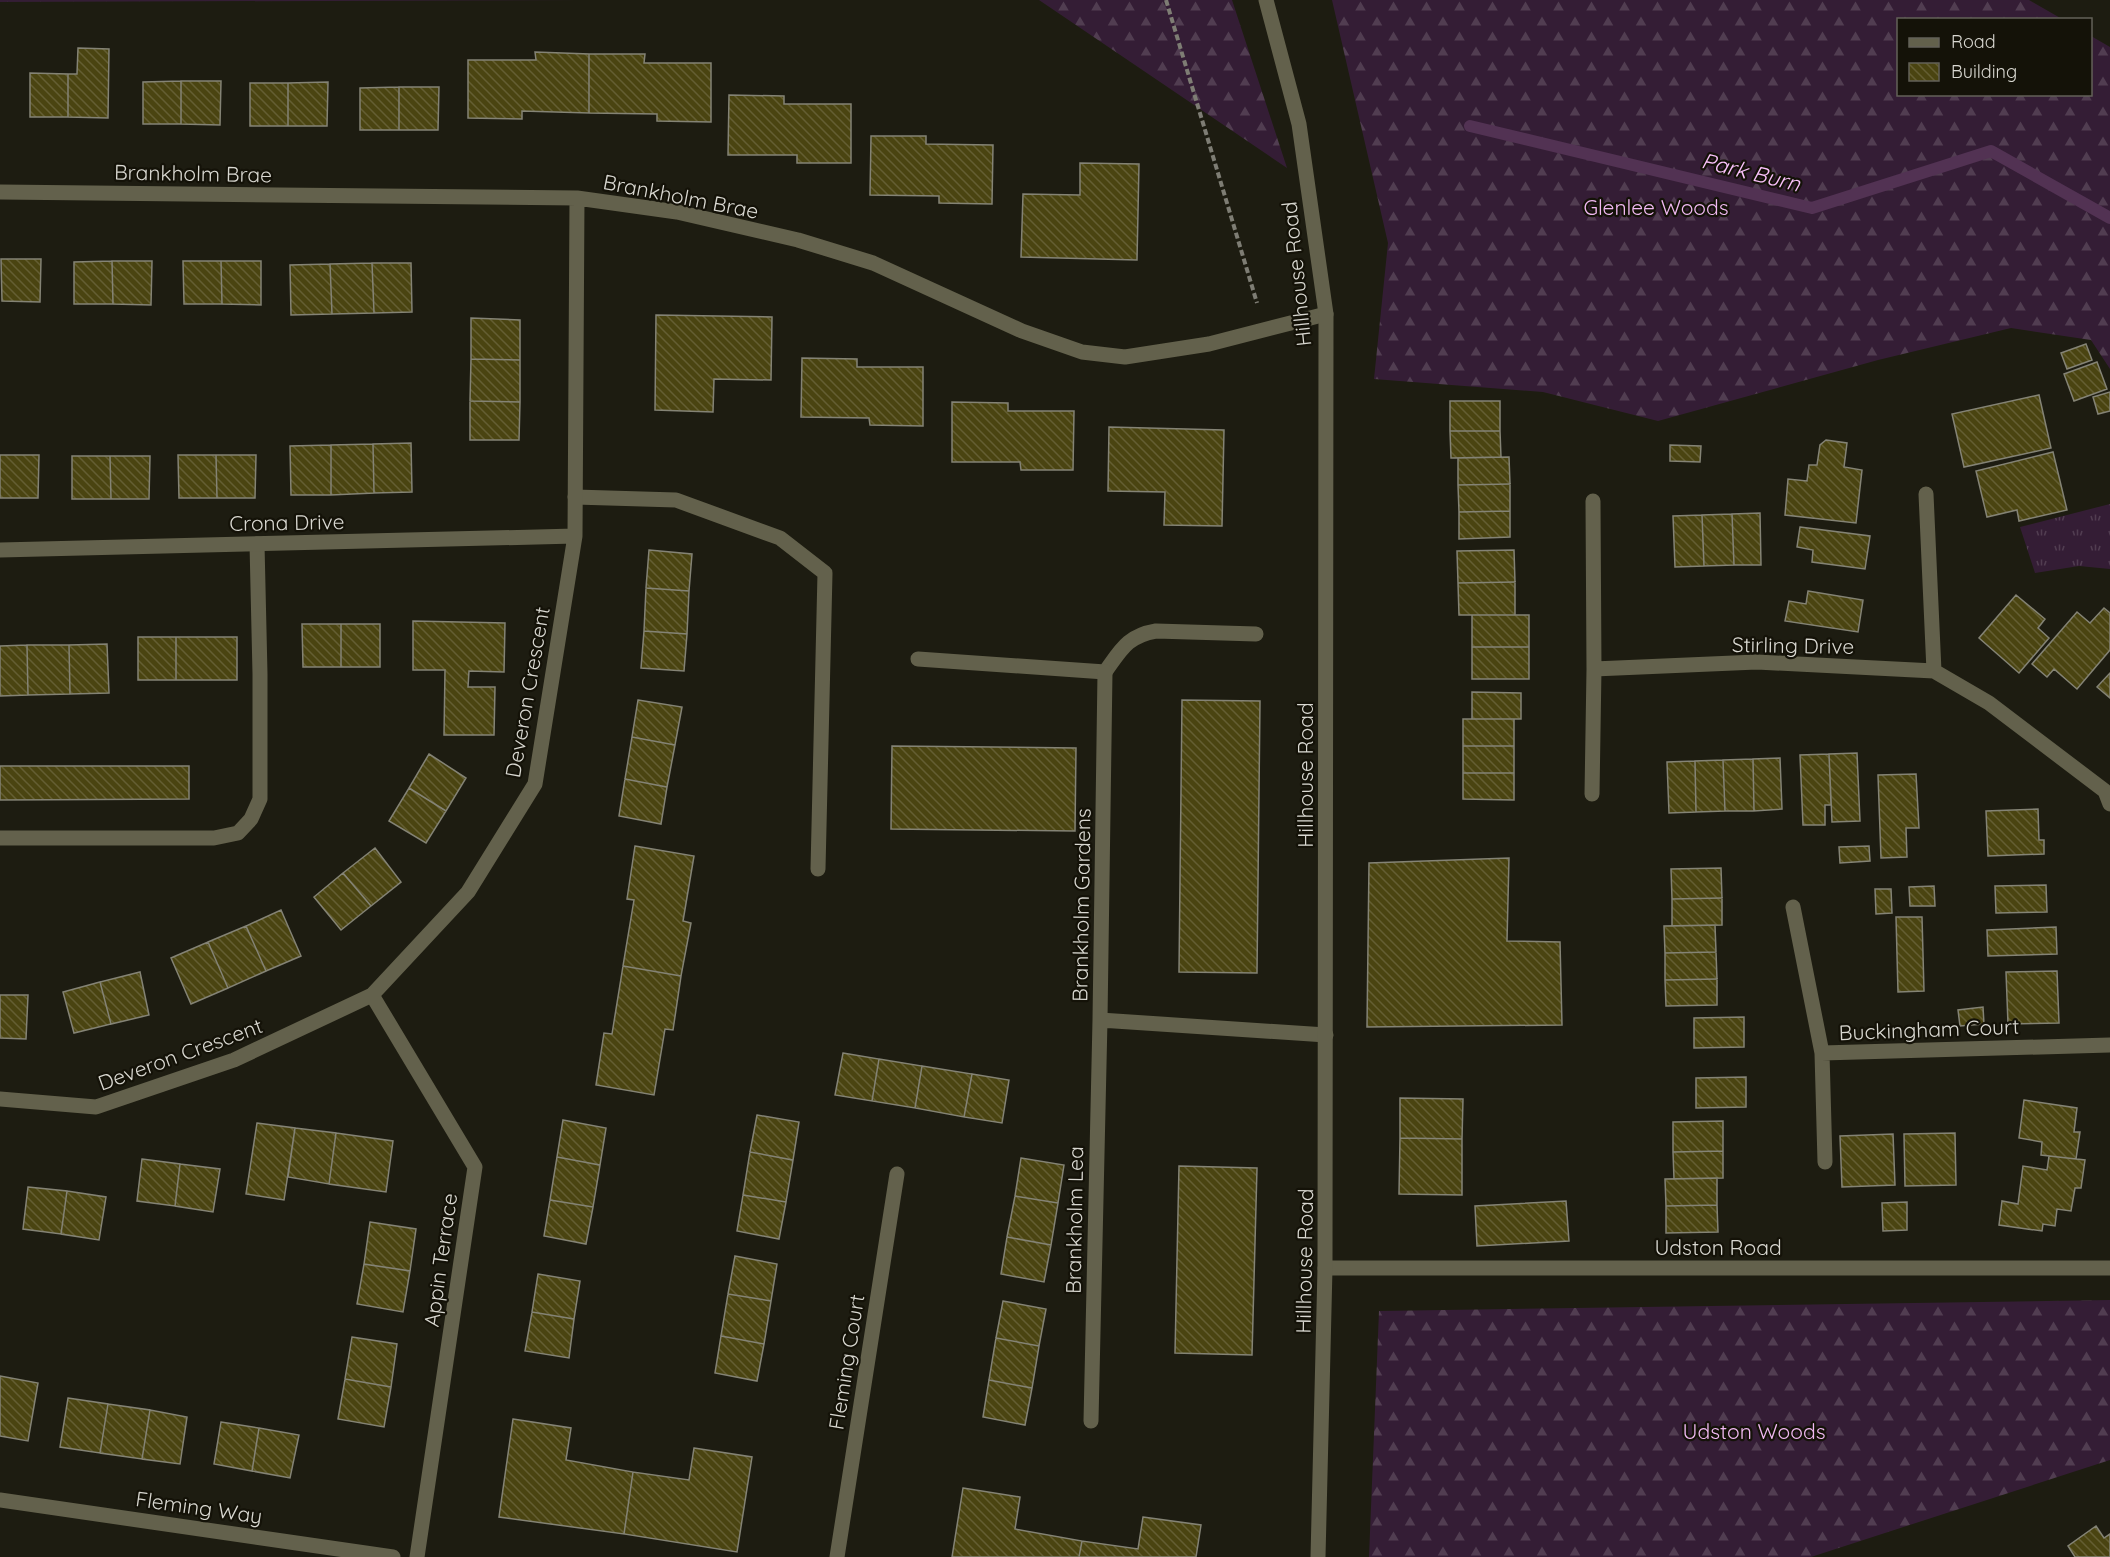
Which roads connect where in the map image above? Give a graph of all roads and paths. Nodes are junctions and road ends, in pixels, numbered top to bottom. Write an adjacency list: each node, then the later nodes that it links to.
1 (1166, 0): 6 (path)
2 (1266, 0): 5 (street, Hillhouse Road)
3 (0, 192): 4 (street, Brankholm Brae)
4 (577, 198): 6 (street, Brankholm Brae); 8 (street, Deveron Crescent)
5 (1326, 314): 6 (street, Brankholm Brae); 25 (street, Hillhouse Road)
6 (1264, 329)
7 (1926, 495): 16 (street)
8 (575, 497): 10 (street, Deveron Crescent); 21 (street)
9 (1593, 501): 15 (street)
10 (575, 536): 11 (street, Crona Drive); 23 (street, Deveron Crescent)
11 (257, 543): 12 (street, Crona Drive); 20 (street)
12 (0, 550)
13 (1256, 634): 17 (street)
14 (918, 659): 17 (street)
15 (1594, 669): 16 (street, Stirling Drive); 18 (street)
16 (1934, 671): 19 (street, Stirling Drive)
17 (1105, 672): 24 (street, Brankholm Gardens)
18 (1592, 794)
19 (2110, 804)
20 (0, 838)
21 (818, 869)
22 (1793, 907): 27 (street)
23 (372, 995): 28 (street, Deveron Crescent); 36 (street, Appin Terrace)
24 (1100, 1020): 25 (street, Brankholm Gardens); 33 (street, Brankholm Lea)
25 (1326, 1035): 31 (street, Hillhouse Road)
26 (2110, 1045): 27 (street, Buckingham Court)
27 (1822, 1053): 29 (street, Buckingham Court)
28 (0, 1099)
29 (1825, 1162)
30 (897, 1174): 37 (street, Fleming Court)
31 (1325, 1268): 32 (street, Udston Road); 38 (street, Hillhouse Road)
32 (2110, 1268)
33 (1091, 1421)
34 (0, 1500): 35 (street, Fleming Way)
35 (393, 1557)
36 (417, 1557)
37 (837, 1557)
38 (1318, 1557)

